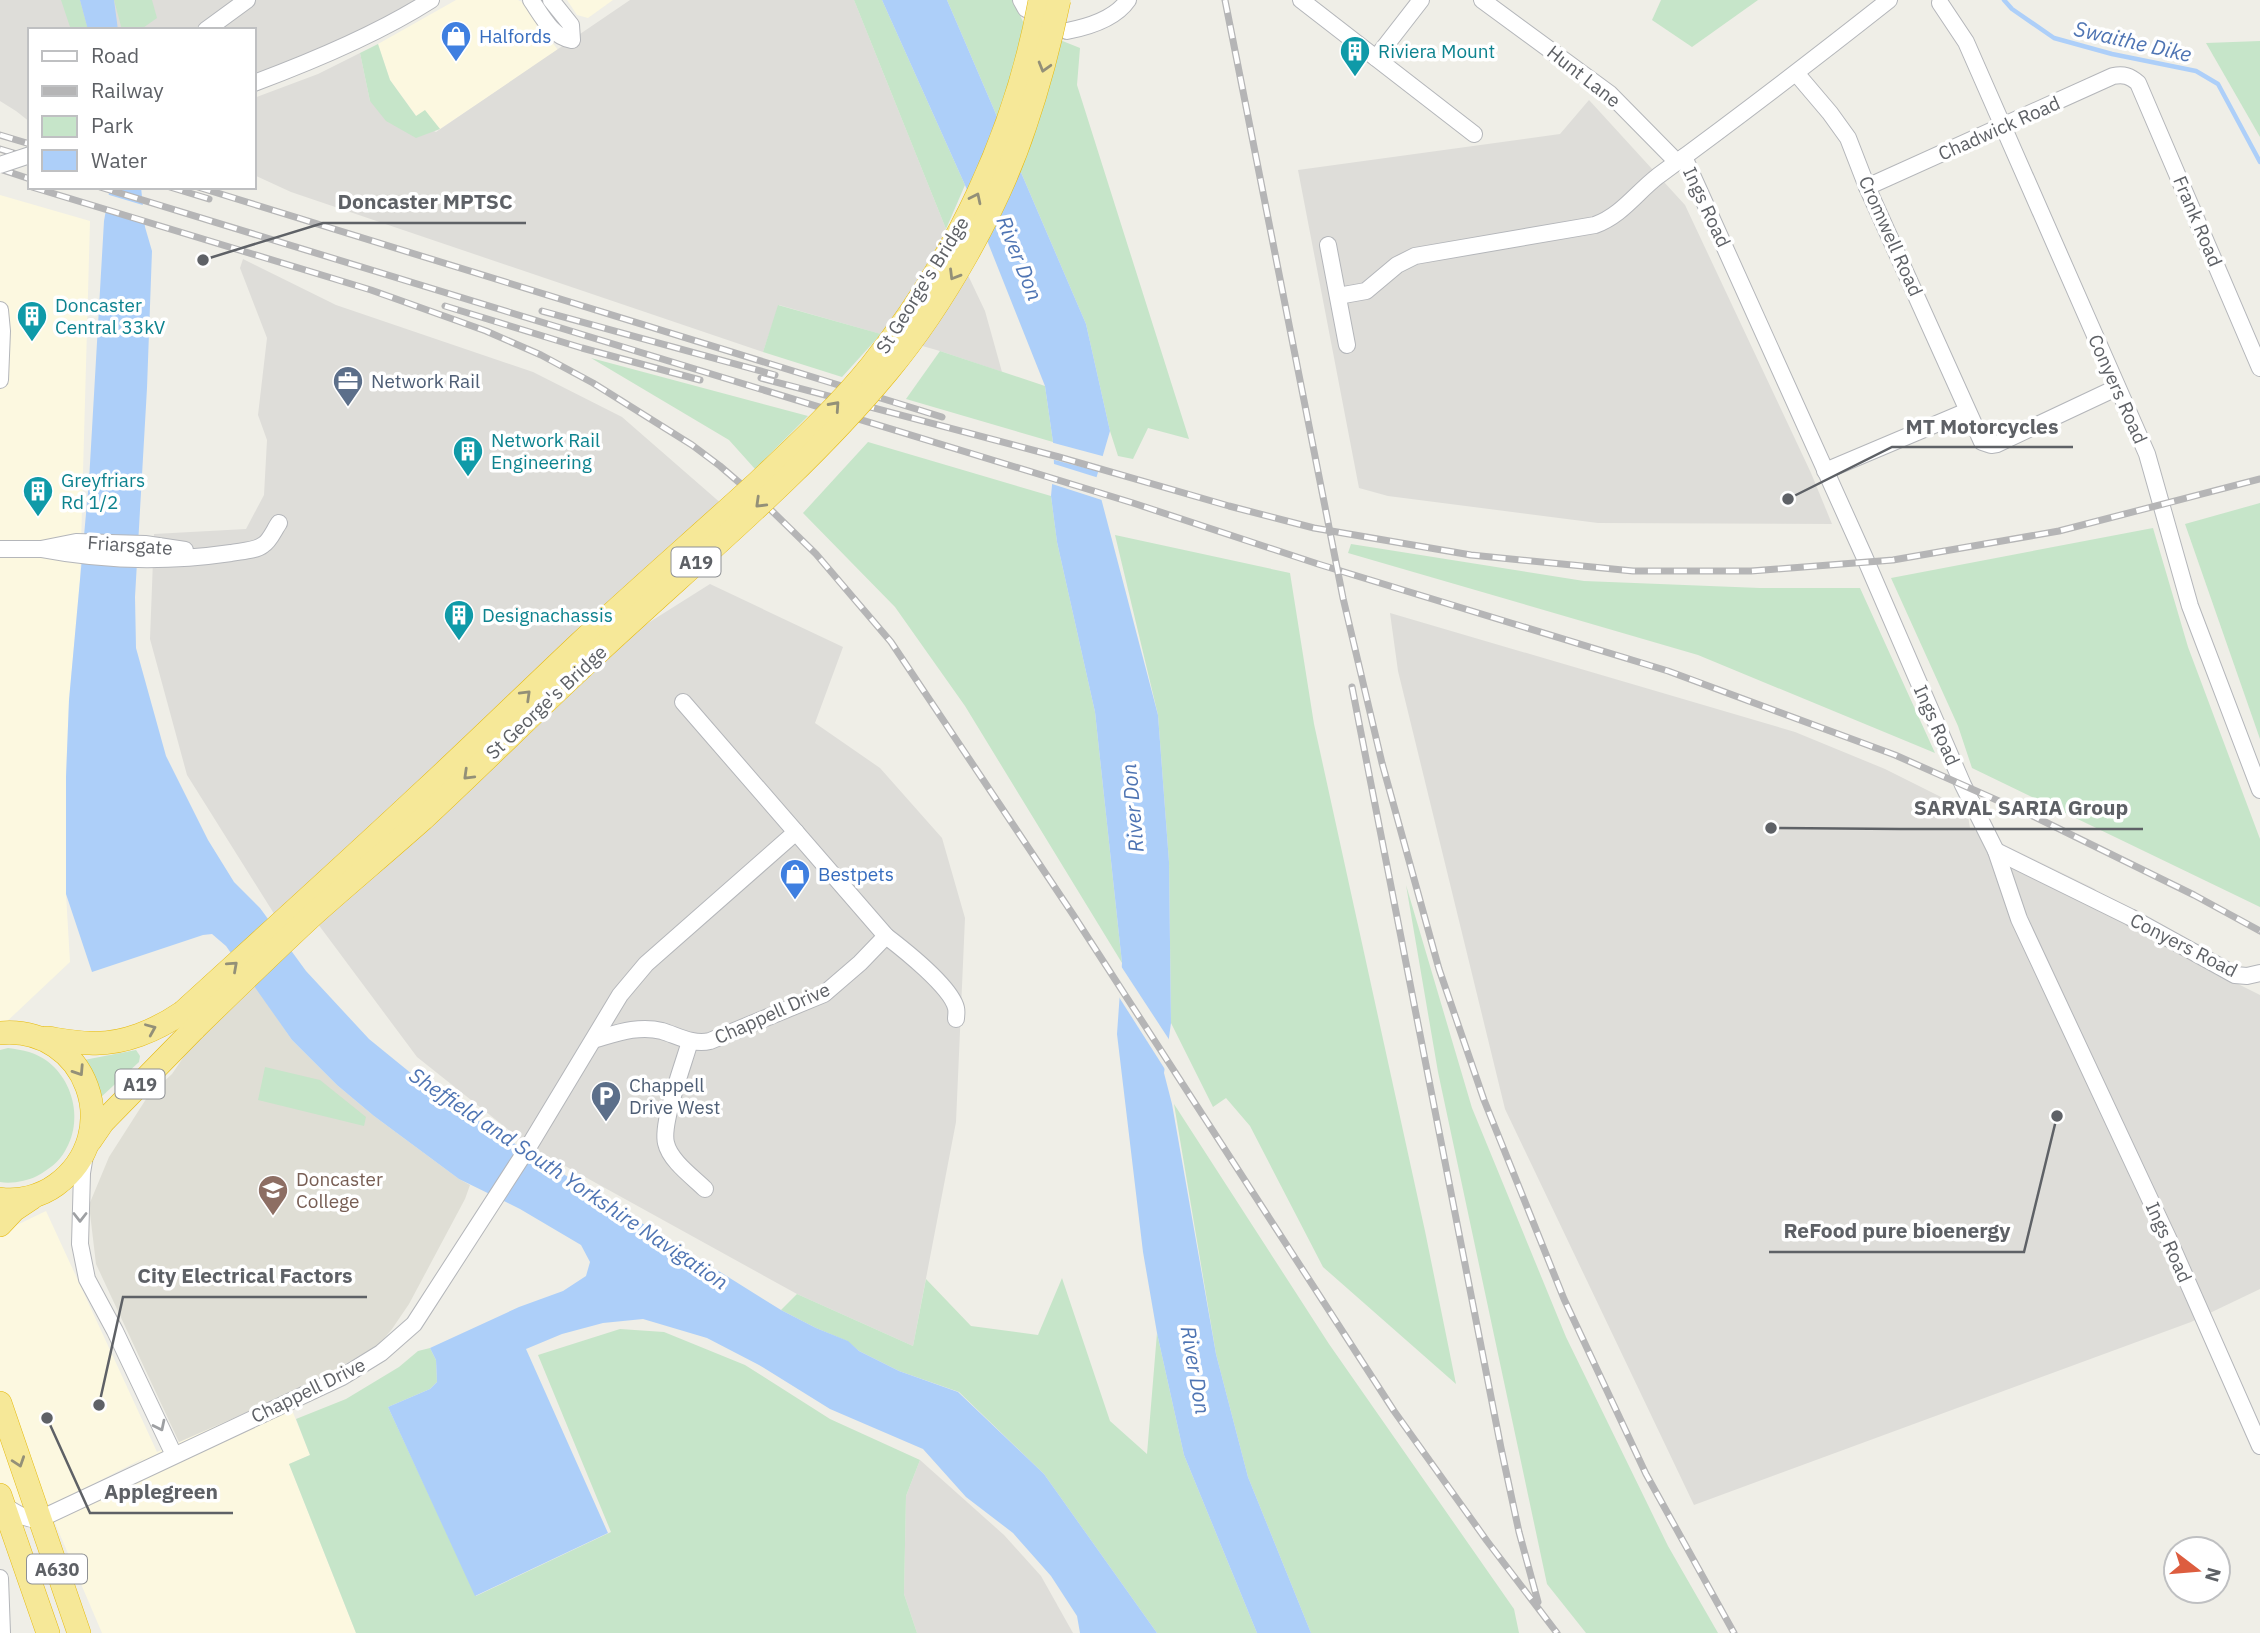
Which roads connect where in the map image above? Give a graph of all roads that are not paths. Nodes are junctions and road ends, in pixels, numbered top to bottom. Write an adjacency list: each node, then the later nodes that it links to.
1 (247, 0): 15 (street)
2 (431, 0): 13 (street)
3 (531, 0): 14 (street)
4 (549, 0): 14 (street); 14 (street)
5 (1059, 0): 49 (highway, St George's Bridge / A19, one-way to 49, bridge)
6 (1128, 0): 16 (street)
7 (1301, 0): 17 (street)
8 (1422, 0): 17 (street)
9 (1482, 0): 25 (street, Hunt Lane)
10 (1889, 0): 18 (street)
11 (1029, 3): 49 (highway, St George's Bridge / A19, one-way to 11, bridge)
12 (1940, 3): 22 (street, Conyers Road)
13 (411, 8): 19 (street); 21 (street)
14 (544, 19)
15 (209, 28)
16 (1067, 31)
17 (1376, 58): 23 (street)
18 (1796, 73): 25 (street); 29 (street, Cromwell Road)
19 (256, 75)
20 (2131, 77): 22 (street, Chadwick Road); 34 (street, Frank Road)
21 (256, 82)
22 (2003, 127): 29 (street, Chadwick Road); 36 (street, Conyers Road)
23 (1474, 134)
24 (28, 156): 27 (street, bridge)
25 (1681, 160): 31 (street); 38 (street, Ings Road)
26 (28, 163): 28 (street)
27 (0, 165)
28 (0, 172)
29 (1867, 187): 37 (street, Cromwell Road)
30 (1328, 245): 31 (street)
31 (1338, 296): 33 (street)
32 (0, 310): 35 (street)
33 (1347, 345)
34 (2260, 368)
35 (0, 380)
36 (2116, 388): 37 (street, Cromwell Road); 42 (street, Conyers Road)
37 (1967, 411): 38 (street)
38 (1825, 471): 44 (street, Ings Road)
39 (279, 523): 40 (street, Friarsgate)
40 (0, 549)
41 (683, 702): 43 (street)
42 (2260, 790)
43 (796, 832): 45 (street); 47 (street, Chappell Drive)
44 (1996, 851): 46 (street, Conyers Road); 61 (street, Ings Road)
45 (886, 936): 48 (street); 54 (street, Chappell Drive)
46 (2260, 973)
47 (625, 990): 50 (street); 53 (street, Chappell Drive)
48 (956, 1019)
49 (189, 1020): 52 (highway, St George's Bridge / A19, one-way to 49); 55 (highway, St George's Bridge / A19)
50 (640, 1030): 53 (street, Chappell Drive); 54 (street, Chappell Drive)
51 (0, 1033): 52 (highway, St George's Bridge)
52 (37, 1037): 55 (highway, one-way to 55)
53 (596, 1039): 62 (street, Chappell Drive)
54 (690, 1041): 56 (street)
55 (88, 1146): 57 (highway, St George's Bridge); 62 (street, one-way to 62)
56 (705, 1189)
57 (34, 1196): 58 (highway); 59 (highway)
58 (0, 1199)
59 (0, 1225)
60 (0, 1403): 64 (highway, A630, one-way to 64)
61 (2260, 1446)
62 (174, 1455): 64 (street, Chappell Drive)
63 (2, 1500): 64 (street); 67 (highway, A630)
64 (40, 1520): 68 (highway, A630)
65 (0, 1578): 66 (street)
66 (2, 1633)
67 (48, 1633)
68 (79, 1633)

